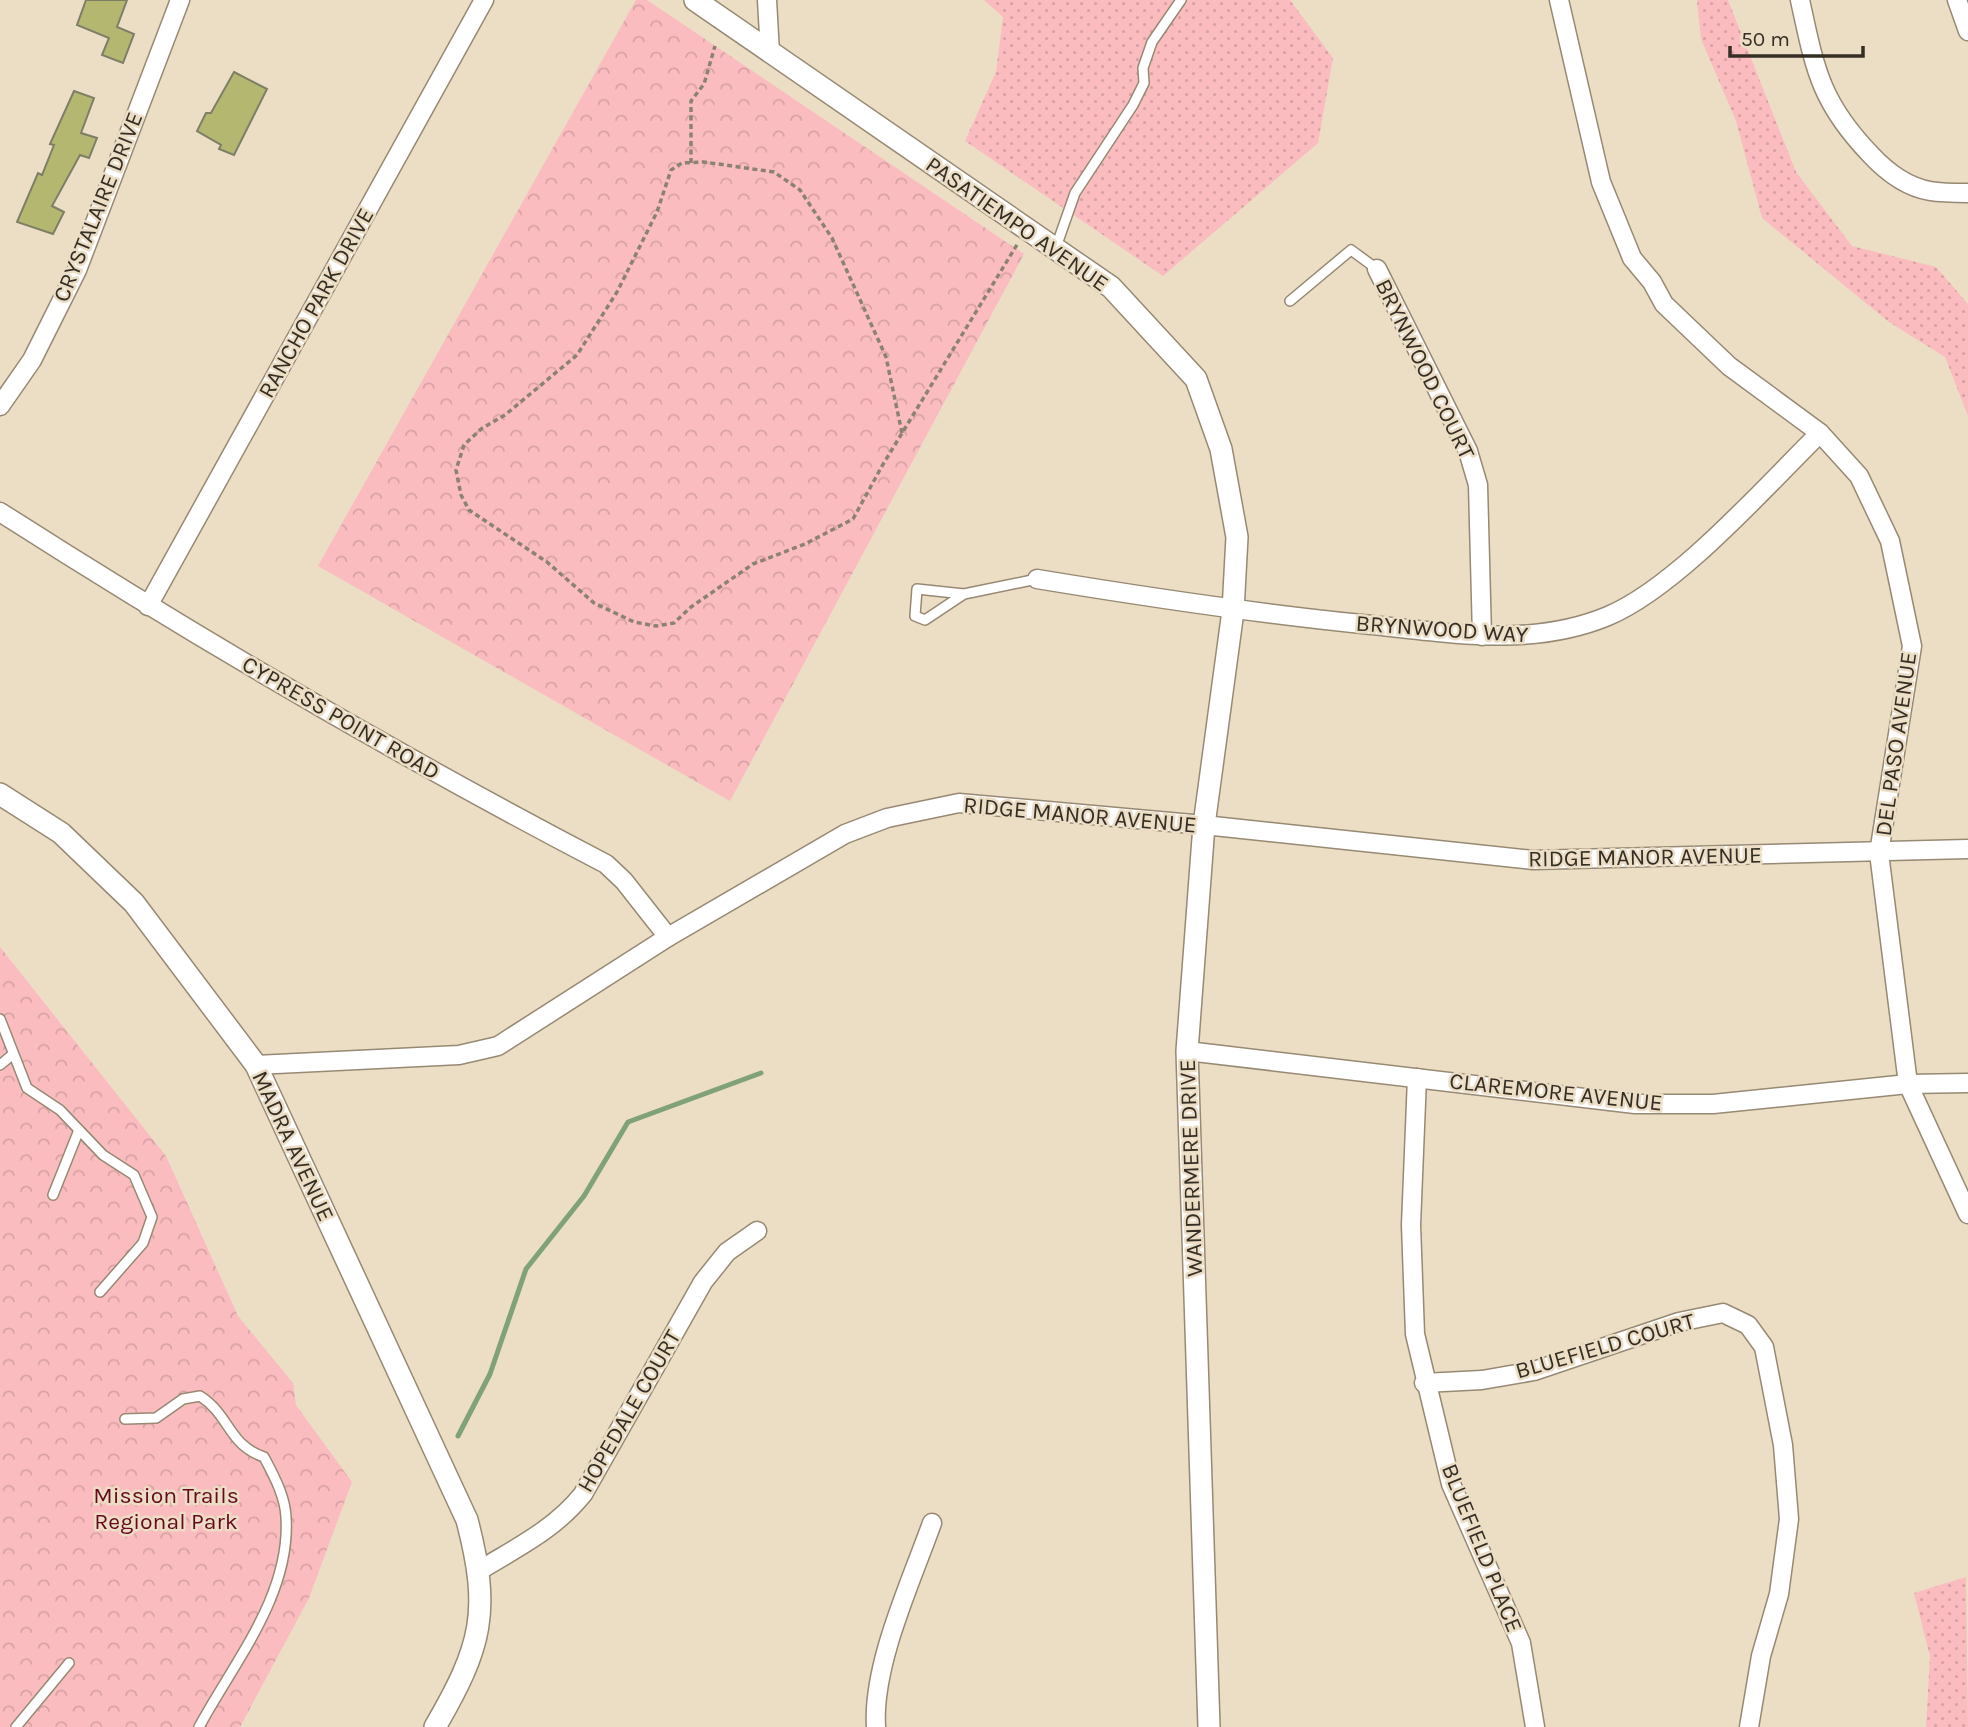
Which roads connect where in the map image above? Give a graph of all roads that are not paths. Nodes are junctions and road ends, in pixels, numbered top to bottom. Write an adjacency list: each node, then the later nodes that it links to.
1 (180, 0): 15 (street, CRYSTALAIRE DRIVE)
2 (484, 0): 20 (street, RANCHO PARK DRIVE)
3 (695, 0): 10 (street, PASATIEMPO AVENUE)
4 (767, 0): 10 (street)
5 (1181, 0): 12 (lane)
6 (1559, 0): 16 (street, DEL PASO AVENUE)
7 (1800, 0): 11 (street)
8 (1957, 0): 9 (street)
9 (1968, 31)
10 (769, 53): 12 (street, PASATIEMPO AVENUE)
11 (1968, 193)
12 (1060, 240): 21 (street, PASATIEMPO AVENUE)
13 (1377, 269): 14 (lane); 22 (street, BRYNWOOD COURT)
14 (1290, 301)
15 (0, 406)
16 (1820, 433): 22 (street, BRYNWOOD WAY); 26 (street, DEL PASO AVENUE)
17 (0, 512): 20 (street, CYPRESS POINT ROAD)
18 (1037, 579): 19 (lane); 21 (street, BRYNWOOD WAY)
19 (964, 594): 19 (lane)
20 (148, 606): 27 (street, CYPRESS POINT ROAD)
21 (1233, 611): 22 (street, BRYNWOOD WAY); 24 (street, WANDERMERE DRIVE)
22 (1482, 636)
23 (0, 794): 32 (street, MADRA AVENUE)
24 (1204, 825): 26 (street, RIDGE MANOR AVENUE); 27 (street, RIDGE MANOR AVENUE); 29 (street, WANDERMERE DRIVE)
25 (1968, 849): 26 (street, RIDGE MANOR AVENUE)
26 (1880, 853): 35 (street, DEL PASO AVENUE)
27 (668, 937): 32 (street, RIDGE MANOR AVENUE)
28 (0, 1019): 30 (lane)
29 (1187, 1051): 33 (street, CLAREMORE AVENUE); 50 (street, WANDERMERE DRIVE)
30 (12, 1055): 31 (lane); 36 (lane)
31 (0, 1065)
32 (256, 1065): 44 (street, MADRA AVENUE)
33 (1417, 1078): 35 (street, CLAREMORE AVENUE); 41 (street, BLUEFIELD PLACE)
34 (1968, 1083): 35 (street, CLAREMORE AVENUE)
35 (1908, 1084): 38 (street, DEL PASO AVENUE)
36 (79, 1130): 37 (lane); 40 (lane)
37 (53, 1195)
38 (1968, 1214)
39 (757, 1231): 44 (street, HOPEDALE COURT)
40 (100, 1293)
41 (1424, 1383): 51 (street, BLUEFIELD PLACE); 52 (street, BLUEFIELD COURT)
42 (125, 1419): 47 (lane)
43 (932, 1523): 49 (street)
44 (480, 1570): 48 (street, MADRA AVENUE)
45 (69, 1663): 46 (lane)
46 (16, 1727)
47 (199, 1727)
48 (435, 1727)
49 (876, 1727)
50 (1209, 1727)
51 (1535, 1727)
52 (1749, 1727)

